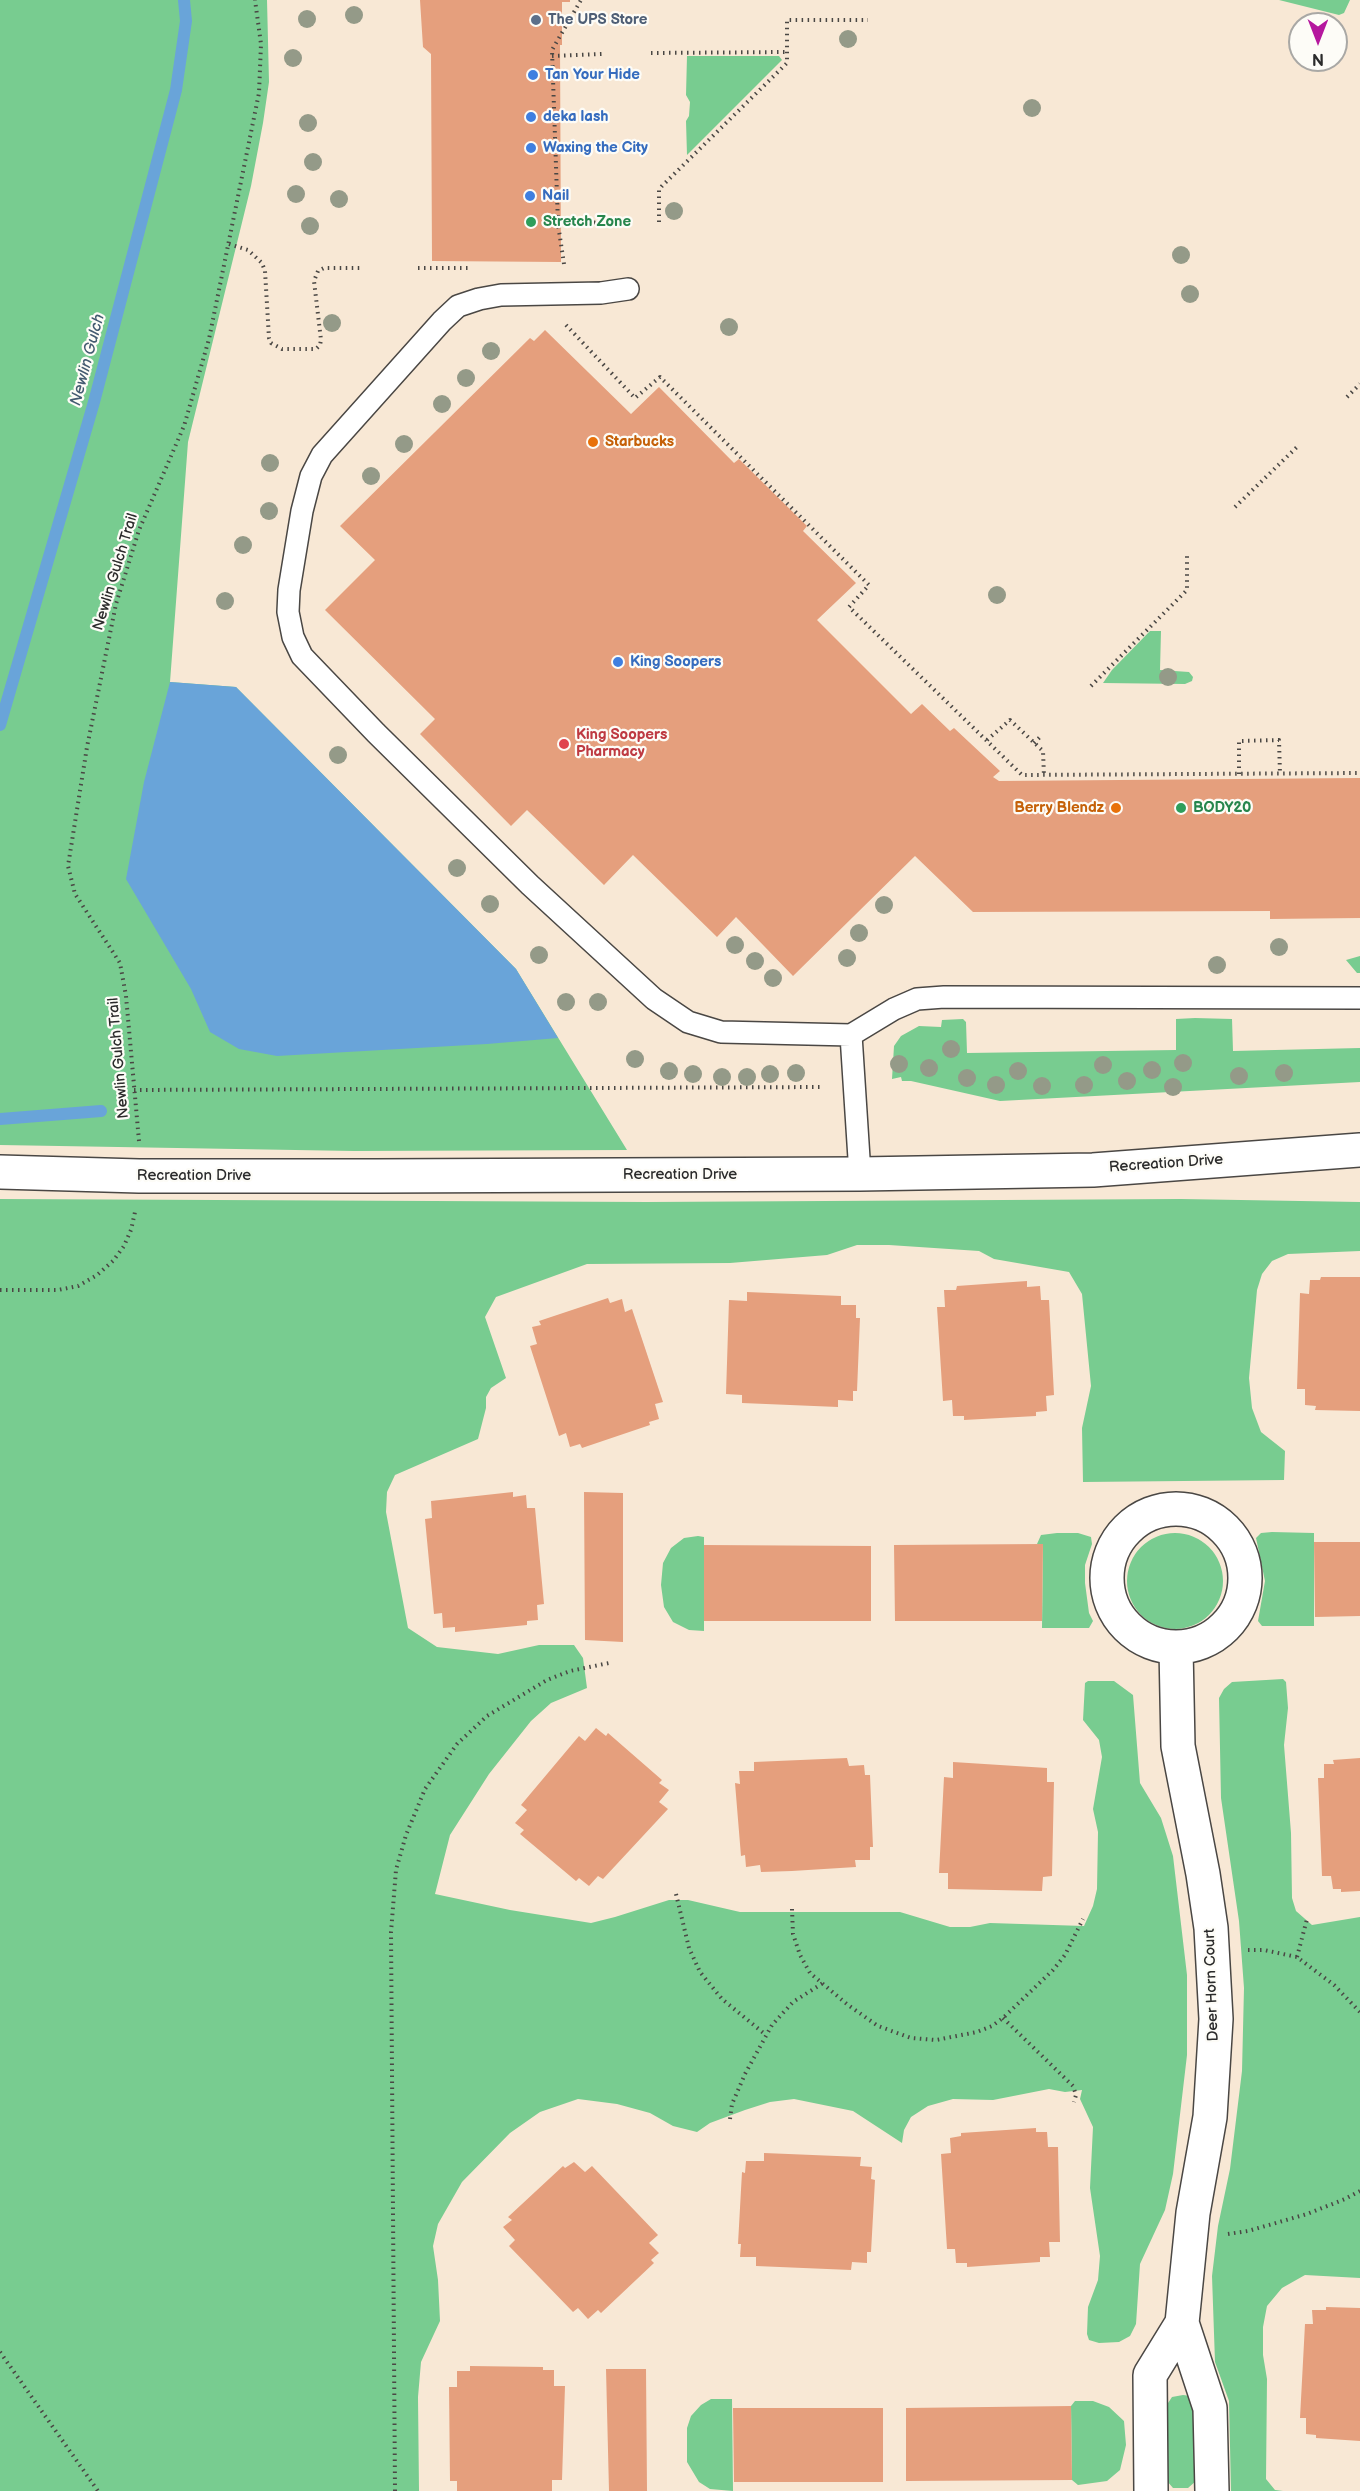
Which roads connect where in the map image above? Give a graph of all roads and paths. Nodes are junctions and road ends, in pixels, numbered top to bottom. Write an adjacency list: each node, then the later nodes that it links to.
1 (255, 0): 11 (path, Newlin Gulch Trail)
2 (581, 0): 7 (path)
3 (868, 21): 4 (path)
4 (788, 52): 5 (path); 9 (path)
5 (651, 53)
6 (603, 54): 7 (path)
7 (552, 56): 10 (path)
8 (605, 222): 10 (path)
9 (659, 222)
10 (558, 224): 13 (path)
11 (229, 244): 12 (path); 32 (path, Newlin Gulch Trail)
12 (363, 268)
13 (563, 269)
14 (628, 289): 30 (lane)
15 (565, 325): 23 (path)
16 (1360, 384): 17 (path)
17 (1347, 397)
18 (1298, 446): 19 (path)
19 (1235, 507)
20 (1187, 555): 21 (path)
21 (1091, 686)
22 (1040, 737): 24 (path)
23 (987, 741): 24 (path); 28 (path)
24 (1034, 743): 28 (path)
25 (1360, 773): 27 (path)
26 (1239, 774): 27 (path); 27 (path); 28 (path)
27 (1280, 774)
28 (1044, 776)
29 (1360, 998): 30 (lane)
30 (851, 1035): 36 (lane)
31 (823, 1086): 32 (path)
32 (134, 1090): 33 (path, Newlin Gulch Trail)
33 (139, 1148)
34 (1360, 1150): 36 (street, Recreation Drive)
35 (0, 1172): 36 (street, Recreation Drive)
36 (860, 1174)
37 (137, 1202): 38 (path)
38 (0, 1290)
39 (1176, 1648): 39 (street); 55 (street, Deer Horn Court)
40 (609, 1663): 58 (path)
41 (676, 1894): 50 (path)
42 (792, 1909): 47 (path)
43 (1083, 1919): 49 (path)
44 (1307, 1919): 46 (path)
45 (1244, 1950): 46 (path)
46 (1296, 1957): 48 (path)
47 (823, 1983): 49 (path); 50 (path)
48 (1360, 2012)
49 (1003, 2018): 51 (path)
50 (766, 2035): 52 (path)
51 (1074, 2102)
52 (730, 2119)
53 (1360, 2191): 54 (path)
54 (1225, 2235)
55 (1182, 2322): 59 (street, Deer Horn Court); 60 (street, Deer Horn Court)
56 (0, 2352): 57 (path)
57 (98, 2491)
58 (395, 2491)
59 (1151, 2491)
60 (1212, 2491)

